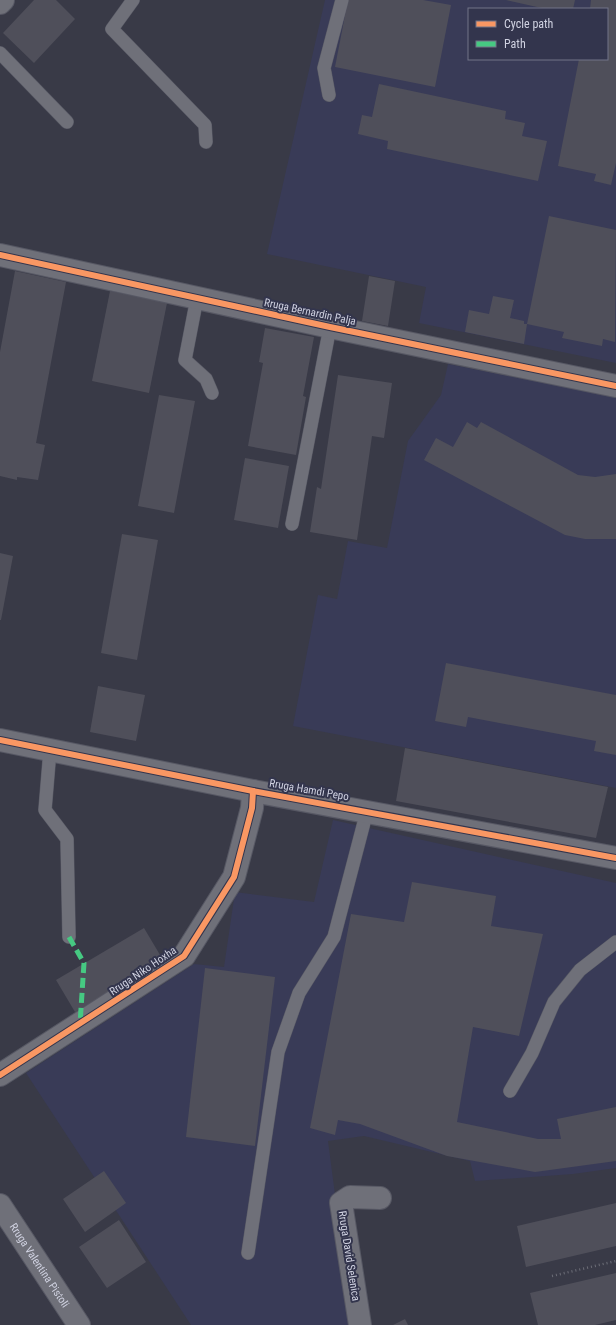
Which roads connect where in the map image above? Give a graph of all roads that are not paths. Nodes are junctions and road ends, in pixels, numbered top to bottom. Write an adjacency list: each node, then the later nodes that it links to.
1 (3, 0): 4 (street)
2 (133, 0): 8 (lane)
3 (342, 0): 6 (lane)
4 (0, 3)
5 (0, 53): 7 (lane)
6 (329, 95)
7 (67, 122)
8 (206, 142)
9 (0, 255): 10 (street, Rruga Bernardin Palja)
10 (197, 298): 11 (street, Rruga Bernardin Palja); 13 (lane)
11 (330, 327): 12 (street, Rruga Bernardin Palja); 14 (lane)
12 (616, 386)
13 (212, 393)
14 (292, 524)
15 (0, 740): 16 (street, Rruga Hamdi Pepo)
16 (50, 750): 17 (street, Rruga Hamdi Pepo); 20 (lane)
17 (253, 791): 18 (street, Rruga Hamdi Pepo); 22 (street, Rruga Niko Hoxha)
18 (367, 811): 19 (street, Rruga Hamdi Pepo); 26 (lane)
19 (616, 858)
20 (69, 937)
21 (616, 942): 23 (lane)
22 (0, 1075)
23 (510, 1091)
24 (380, 1198): 28 (street, Rruga David Selenica)
25 (0, 1205): 27 (street, Rruga Valentina Pistoli)
26 (248, 1253)
27 (79, 1325)
28 (360, 1325)

